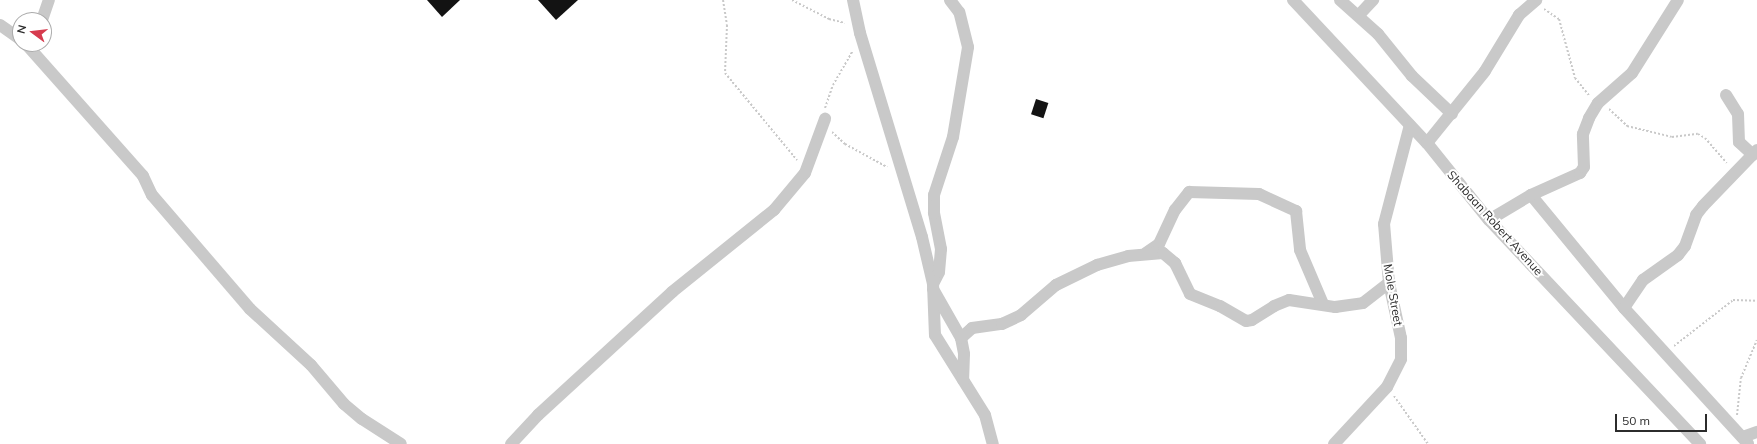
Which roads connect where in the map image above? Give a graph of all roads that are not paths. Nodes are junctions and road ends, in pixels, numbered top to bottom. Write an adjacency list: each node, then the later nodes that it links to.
1 (48, 0): 10 (street)
2 (850, 0): 11 (street)
3 (853, 0): 11 (street)
4 (950, 0): 26 (street)
5 (1293, 0): 19 (street, Shabaan Robert Avenue)
6 (1340, 0): 12 (street)
7 (1373, 0): 12 (street)
8 (1678, 0): 22 (street)
9 (1534, 2): 17 (street)
10 (44, 12)
11 (856, 13): 26 (street)
12 (1359, 15): 17 (street)
13 (0, 24): 14 (street)
14 (12, 33)
15 (37, 52): 33 (street)
16 (1726, 95): 21 (street)
17 (1452, 114): 20 (street)
18 (825, 119): 34 (street)
19 (1410, 125): 20 (street, Shabaan Robert Avenue); 25 (street, Mole Street)
20 (1427, 143): 23 (street, Shabaan Robert Avenue)
21 (1755, 153): 28 (street)
22 (1531, 195): 23 (street); 28 (street)
23 (1489, 220): 37 (street, Shabaan Robert Avenue)
24 (1146, 254): 27 (street); 27 (street); 29 (street)
25 (1389, 283): 27 (street); 36 (street, Mole Street)
26 (933, 287): 29 (street); 30 (street)
27 (1323, 304)
28 (1624, 308): 32 (street)
29 (961, 338): 30 (street)
30 (963, 380): 35 (street)
31 (1757, 432): 32 (street)
32 (1742, 436)
33 (401, 444)
34 (511, 444)
35 (993, 444)
36 (1334, 444)
37 (1700, 444)

